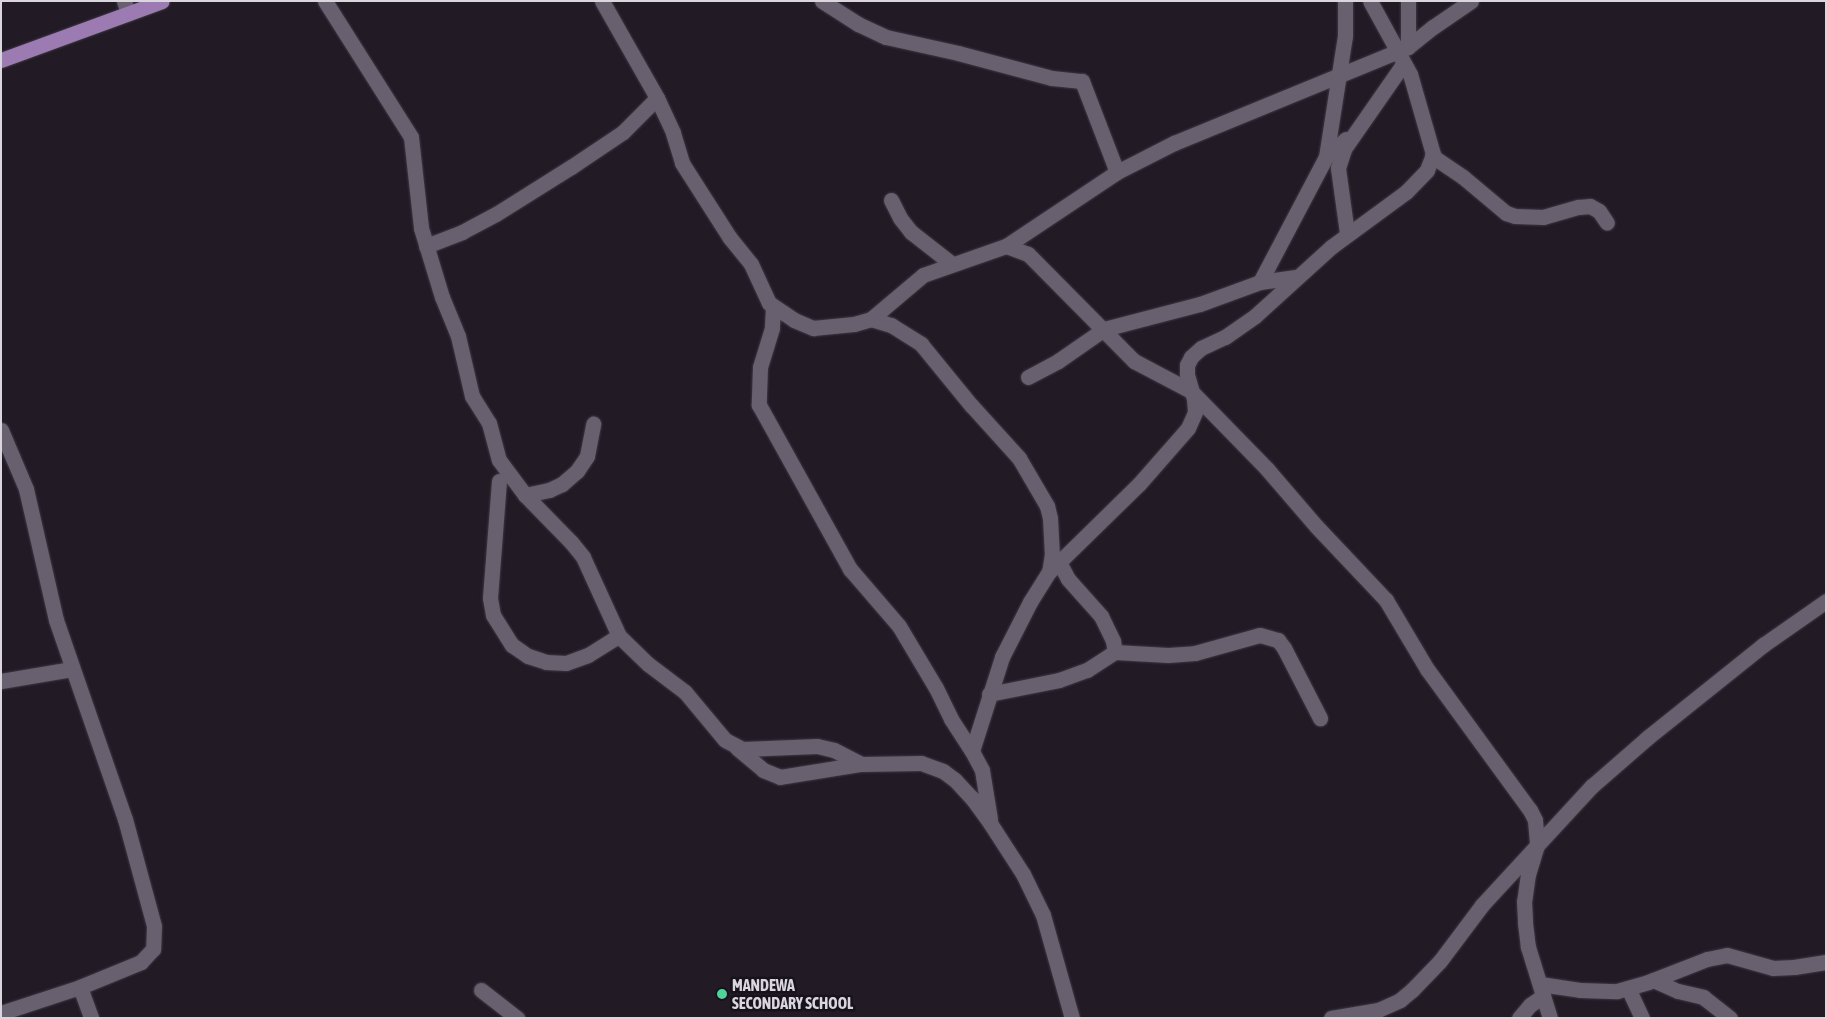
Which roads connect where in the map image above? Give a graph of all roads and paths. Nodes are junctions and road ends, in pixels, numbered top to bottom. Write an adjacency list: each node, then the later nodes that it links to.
1 (162, 1): 9 (main road)
2 (326, 1): 21 (street)
3 (602, 1): 13 (street)
4 (822, 1): 17 (street)
5 (1345, 1): 12 (street)
6 (1370, 1): 10 (street)
7 (1408, 1): 10 (street)
8 (1471, 1): 10 (street)
9 (126, 7): 11 (main road)
10 (1403, 54): 12 (street); 14 (street); 15 (street)
11 (1, 60)
12 (1340, 74): 16 (street); 17 (street)
13 (657, 98): 21 (street); 26 (street)
14 (1353, 133): 16 (street); 20 (street)
15 (1432, 156): 19 (street); 20 (street)
16 (1326, 157): 25 (street)
17 (1117, 172): 22 (street)
18 (891, 200): 23 (street)
19 (1607, 223)
20 (1347, 233): 24 (street)
21 (426, 246): 34 (street)
22 (1006, 246): 23 (street); 28 (street)
23 (952, 264): 27 (street)
24 (1296, 277): 25 (street); 30 (street)
25 (1260, 282): 28 (street)
26 (773, 307): 27 (street); 44 (street)
27 (871, 318): 35 (street)
28 (1104, 329): 29 (street); 30 (street)
29 (1028, 377)
30 (1191, 391): 35 (street); 47 (street)
31 (593, 424): 34 (street)
32 (1, 430): 39 (street)
33 (499, 481): 37 (street)
34 (525, 495): 37 (street)
35 (1054, 567): 38 (street); 41 (street)
36 (1826, 601): 47 (street)
37 (619, 636): 43 (street)
38 (1115, 652): 41 (street); 42 (street)
39 (72, 668): 40 (street); 50 (street)
40 (1, 681)
41 (989, 694): 44 (street)
42 (1320, 718)
43 (734, 745): 45 (street); 45 (street)
44 (972, 751): 46 (street)
45 (862, 764): 46 (street)
46 (990, 823): 57 (street)
47 (1537, 845): 53 (street); 58 (street)
48 (1826, 962): 49 (street)
49 (1653, 980): 51 (street); 62 (street)
50 (80, 987): 54 (street); 55 (street)
51 (1628, 988): 53 (street); 61 (street)
52 (480, 990): 56 (street)
53 (1542, 990): 59 (street); 60 (street)
54 (1, 1013)
55 (91, 1018)
56 (517, 1018)
57 (1072, 1018)
58 (1331, 1018)
59 (1519, 1018)
60 (1550, 1018)
61 (1642, 1018)
62 (1730, 1018)

